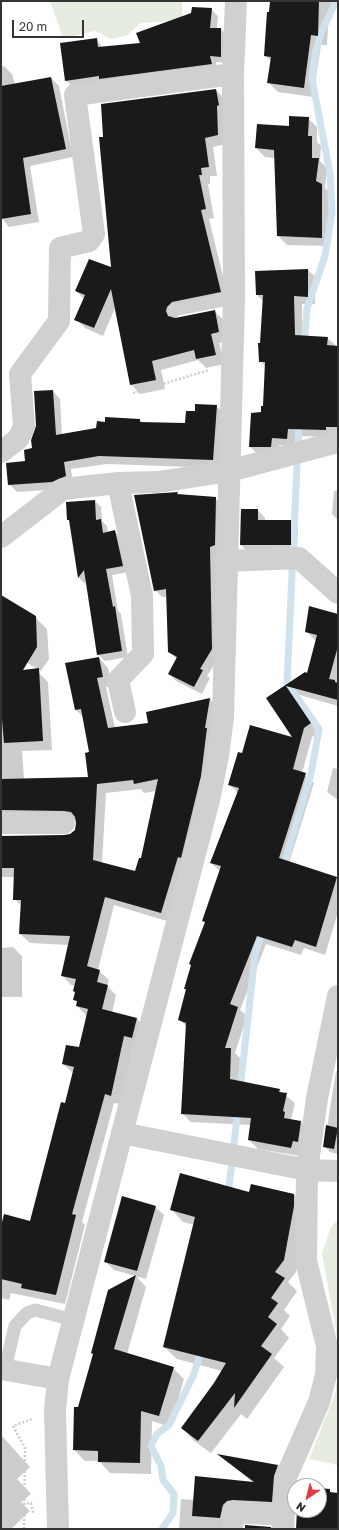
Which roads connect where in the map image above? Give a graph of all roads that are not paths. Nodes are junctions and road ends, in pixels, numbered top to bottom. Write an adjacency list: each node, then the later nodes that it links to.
1 (236, 1): 2 (street)
2 (233, 74): 3 (street); 6 (street)
3 (234, 298): 4 (lane); 7 (street)
4 (174, 310)
5 (338, 442): 7 (street)
6 (1, 452)
7 (229, 471): 8 (street); 10 (street)
8 (118, 483): 9 (street); 12 (street)
9 (1, 537)
10 (226, 561): 11 (street); 16 (street)
11 (338, 593)
12 (125, 712)
13 (1, 823): 14 (street)
14 (64, 823)
15 (338, 996): 17 (street)
16 (122, 1133): 17 (street); 19 (street)
17 (307, 1170): 18 (street); 22 (street)
18 (338, 1171)
19 (74, 1320): 20 (lane); 21 (street)
20 (3, 1369): 21 (street)
21 (58, 1379): 23 (street)
22 (283, 1522): 24 (street)
23 (58, 1529)
24 (232, 1529)

